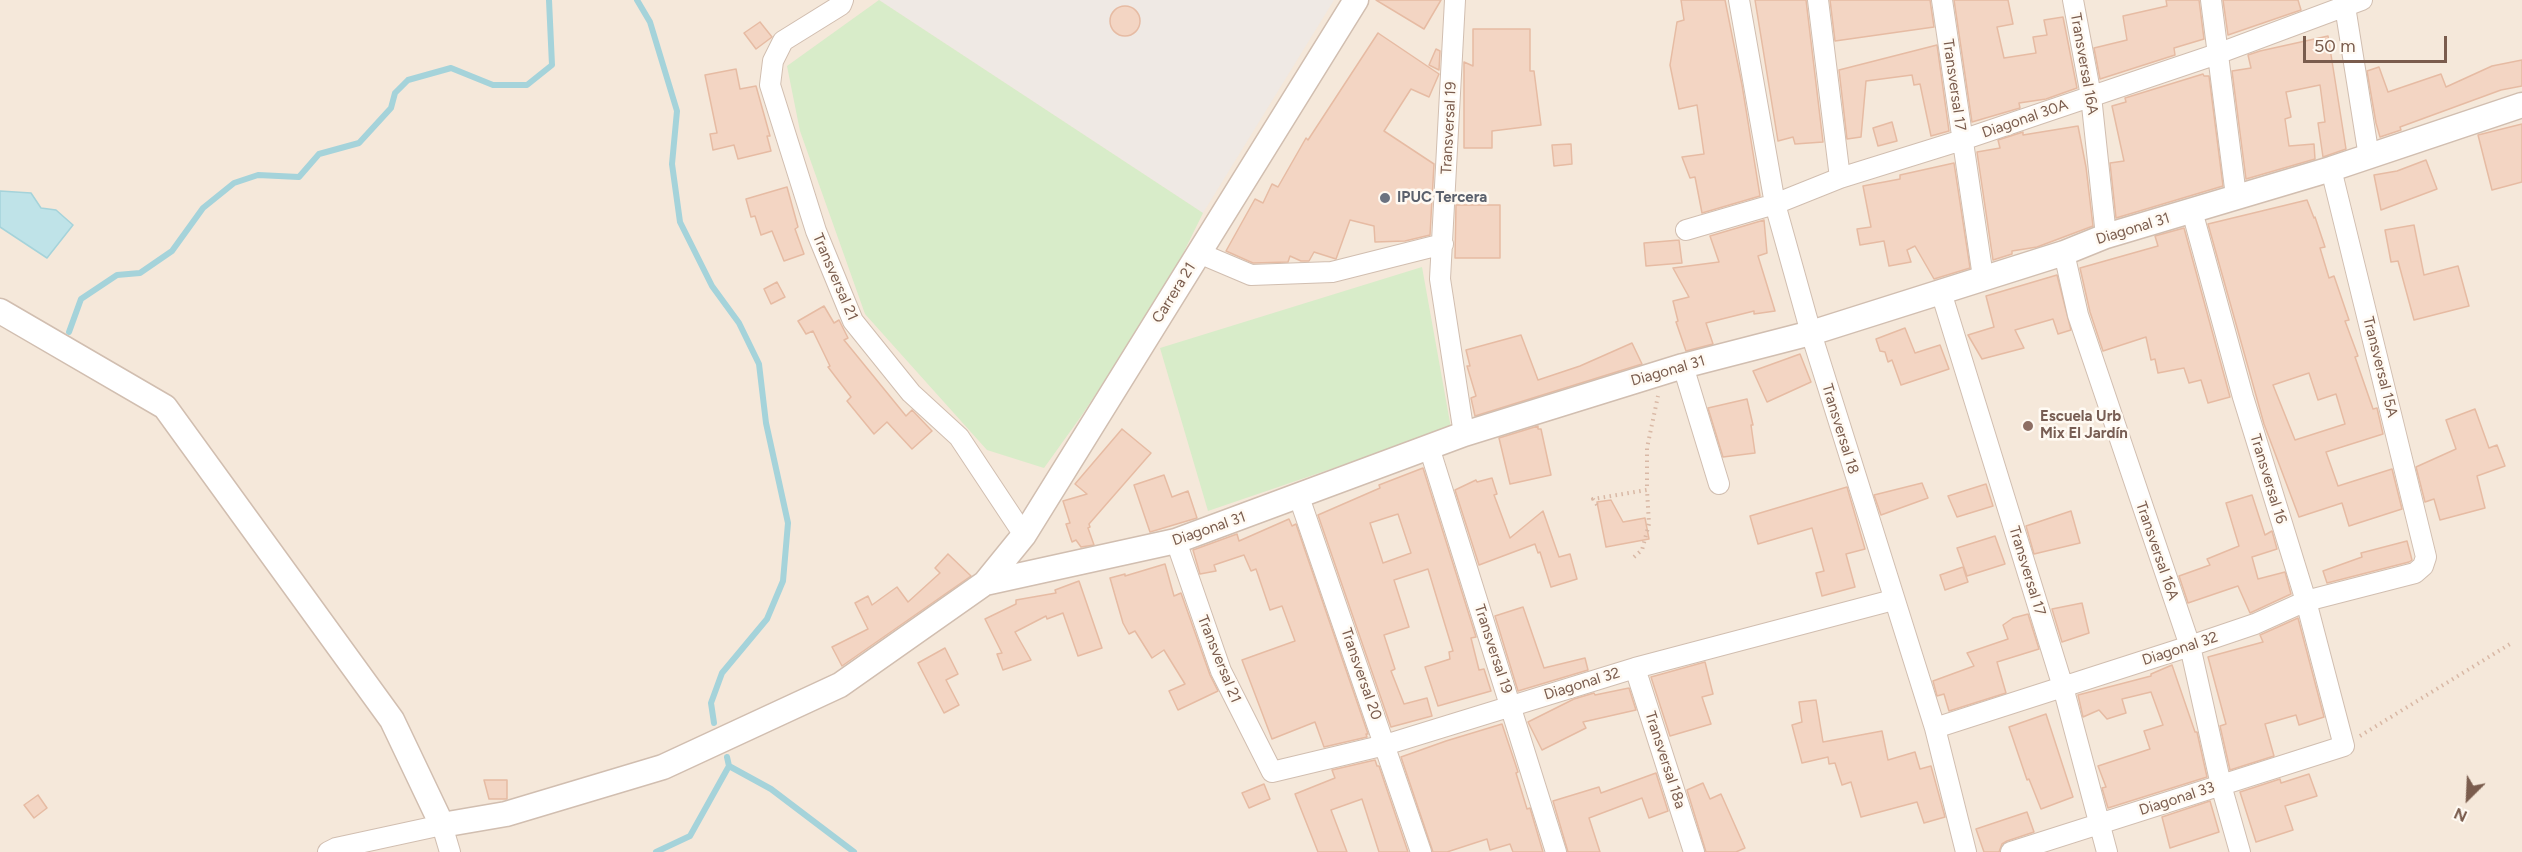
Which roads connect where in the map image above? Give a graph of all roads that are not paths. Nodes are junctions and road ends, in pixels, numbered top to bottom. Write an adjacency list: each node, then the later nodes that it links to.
1 (843, 0): 34 (street, Transversal 21)
2 (1356, 0): 23 (street, Carrera 21)
3 (1455, 0): 22 (street, Transversal 19)
4 (1739, 0): 18 (street, Transversal 18)
5 (1818, 0): 16 (street)
6 (1942, 0): 13 (street, Transversal 17)
7 (2073, 0): 11 (street, Transversal 16A)
8 (2211, 0): 10 (street)
9 (2350, 2): 10 (street, Diagonal 30A); 14 (street)
10 (2217, 54): 11 (street, Diagonal 30A); 17 (street)
11 (2091, 96): 13 (street, Diagonal 30A); 21 (street, Transversal 16A)
12 (2522, 105): 14 (street, Diagonal 31)
13 (1962, 140): 16 (street, Diagonal 30A); 25 (street, Transversal 17)
14 (2369, 157): 15 (street, Diagonal 31)
15 (2331, 169): 17 (street, Diagonal 31); 36 (street, Transversal 15A)
16 (1840, 178): 18 (street, Diagonal 30A)
17 (2236, 196): 19 (street, Diagonal 31)
18 (1775, 204): 20 (street, Diagonal 30A); 28 (street, Transversal 18)
19 (2192, 211): 21 (street, Diagonal 31); 39 (street, Transversal 16)
20 (1686, 231)
21 (2106, 236): 24 (street, Diagonal 31)
22 (1443, 244): 23 (street); 30 (street, Transversal 19)
23 (1199, 253): 34 (street, Carrera 21)
24 (2064, 253): 25 (street, Diagonal 31); 40 (street, Transversal 16A)
25 (1983, 277): 26 (street, Diagonal 31)
26 (1941, 292): 28 (street, Diagonal 31); 42 (street, Transversal 17)
27 (0, 310): 50 (street)
28 (1811, 333): 29 (street, Diagonal 31); 38 (street, Transversal 18)
29 (1673, 369): 30 (street, Diagonal 31); 32 (street)
30 (1464, 434): 31 (street, Diagonal 31)
31 (1428, 447): 33 (street, Diagonal 31); 43 (street, Transversal 19)
32 (1719, 484)
33 (1299, 497): 35 (street, Diagonal 31); 45 (street, Transversal 20)
34 (1024, 535): 37 (street, Carrera 21)
35 (1176, 541): 37 (street, Diagonal 31); 47 (street, Transversal 21)
36 (2423, 566): 39 (street, Diagonal 32)
37 (985, 583): 50 (street, Diagonal 31)
38 (1893, 600): 41 (street, Diagonal 32); 44 (street, Transversal 18)
39 (2306, 601): 40 (street, Diagonal 32); 46 (street, Transversal 16)
40 (2190, 646): 42 (street, Diagonal 32); 48 (street, Transversal 16A)
41 (1635, 668): 43 (street, Diagonal 32); 55 (street, Transversal 18a)
42 (2063, 687): 44 (street, Diagonal 32); 49 (street, Transversal 17)
43 (1511, 705): 45 (street, Diagonal 32); 54 (street, Transversal 19)
44 (1935, 728): 56 (street, Transversal 18)
45 (1385, 745): 47 (street, Diagonal 32); 53 (street, Transversal 20)
46 (2344, 746): 48 (street, Diagonal 33)
47 (1272, 772)
48 (2221, 785): 49 (street, Diagonal 33); 59 (street, Transversal 16A)
49 (2098, 824): 57 (street, Diagonal 33); 58 (street, Transversal 17)
50 (442, 825): 51 (street); 52 (street)
51 (328, 852)
52 (450, 852)
53 (1421, 852)
54 (1556, 852)
55 (1694, 852)
56 (1966, 852)
57 (2011, 852)
58 (2107, 852)
59 (2240, 852)

